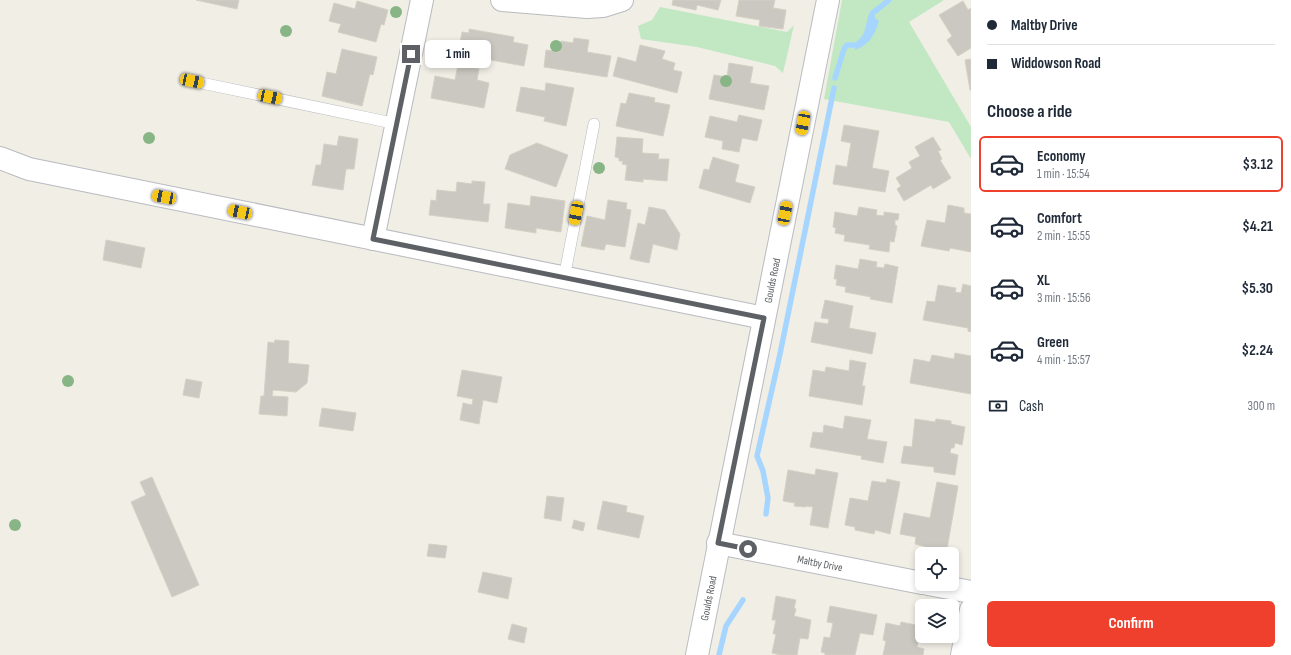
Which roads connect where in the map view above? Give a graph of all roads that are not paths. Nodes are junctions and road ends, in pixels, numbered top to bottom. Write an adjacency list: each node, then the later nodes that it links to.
1 (422, 0): 6 (street)
2 (502, 0): 3 (street)
3 (622, 0)
4 (828, 0): 11 (street, Goulds Road)
5 (192, 81): 6 (lane)
6 (397, 124): 9 (street)
7 (594, 124): 10 (lane)
8 (0, 158): 9 (street)
9 (373, 239): 10 (street)
10 (564, 278): 11 (street)
11 (764, 318): 12 (street, Goulds Road)
12 (718, 543): 13 (street, Maltby Drive); 17 (street, Goulds Road)
13 (915, 582)
14 (959, 590): 15 (street)
15 (971, 592)
16 (971, 610): 18 (street)
17 (697, 655)
18 (962, 655)

